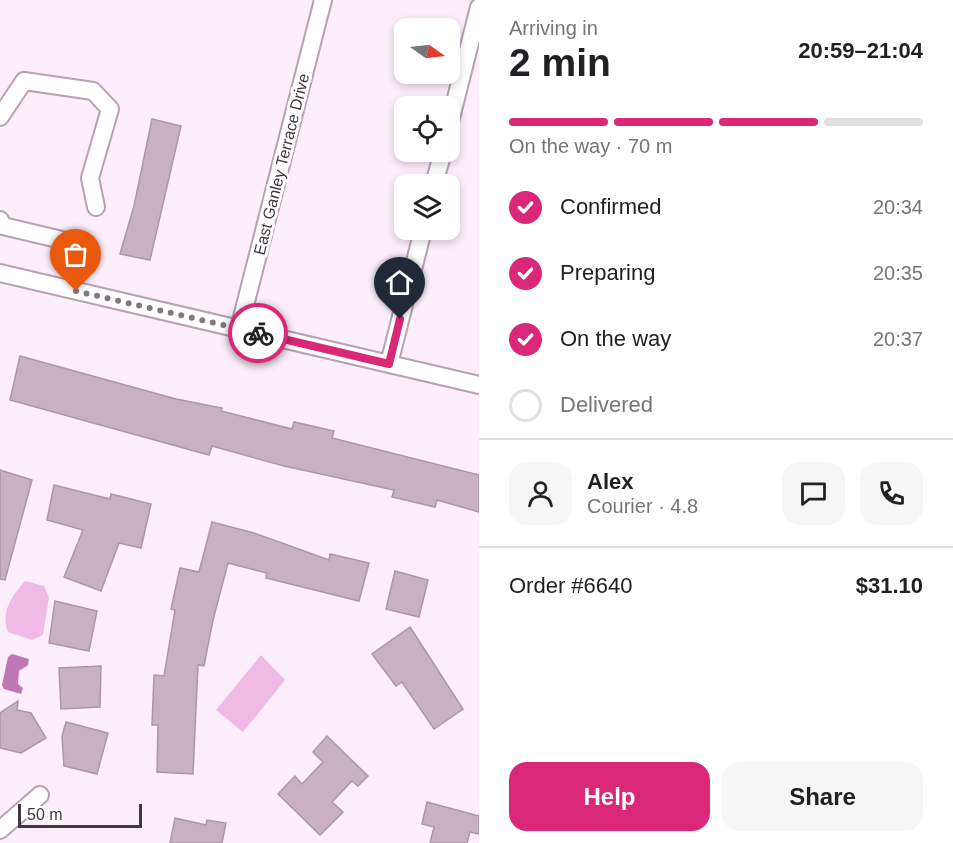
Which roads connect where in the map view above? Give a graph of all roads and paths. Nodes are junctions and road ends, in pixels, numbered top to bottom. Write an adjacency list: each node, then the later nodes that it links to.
1 (323, 0): 10 (street, East Ganley Terrace Drive)
2 (479, 7): 3 (street)
3 (457, 96)
4 (0, 117): 5 (street)
5 (96, 207)
6 (0, 220): 8 (street)
7 (420, 240): 11 (street)
8 (87, 246)
9 (0, 273): 10 (street)
10 (239, 329): 11 (street)
11 (389, 364): 12 (street)
12 (479, 385)
13 (40, 795): 14 (street)
14 (0, 830)

